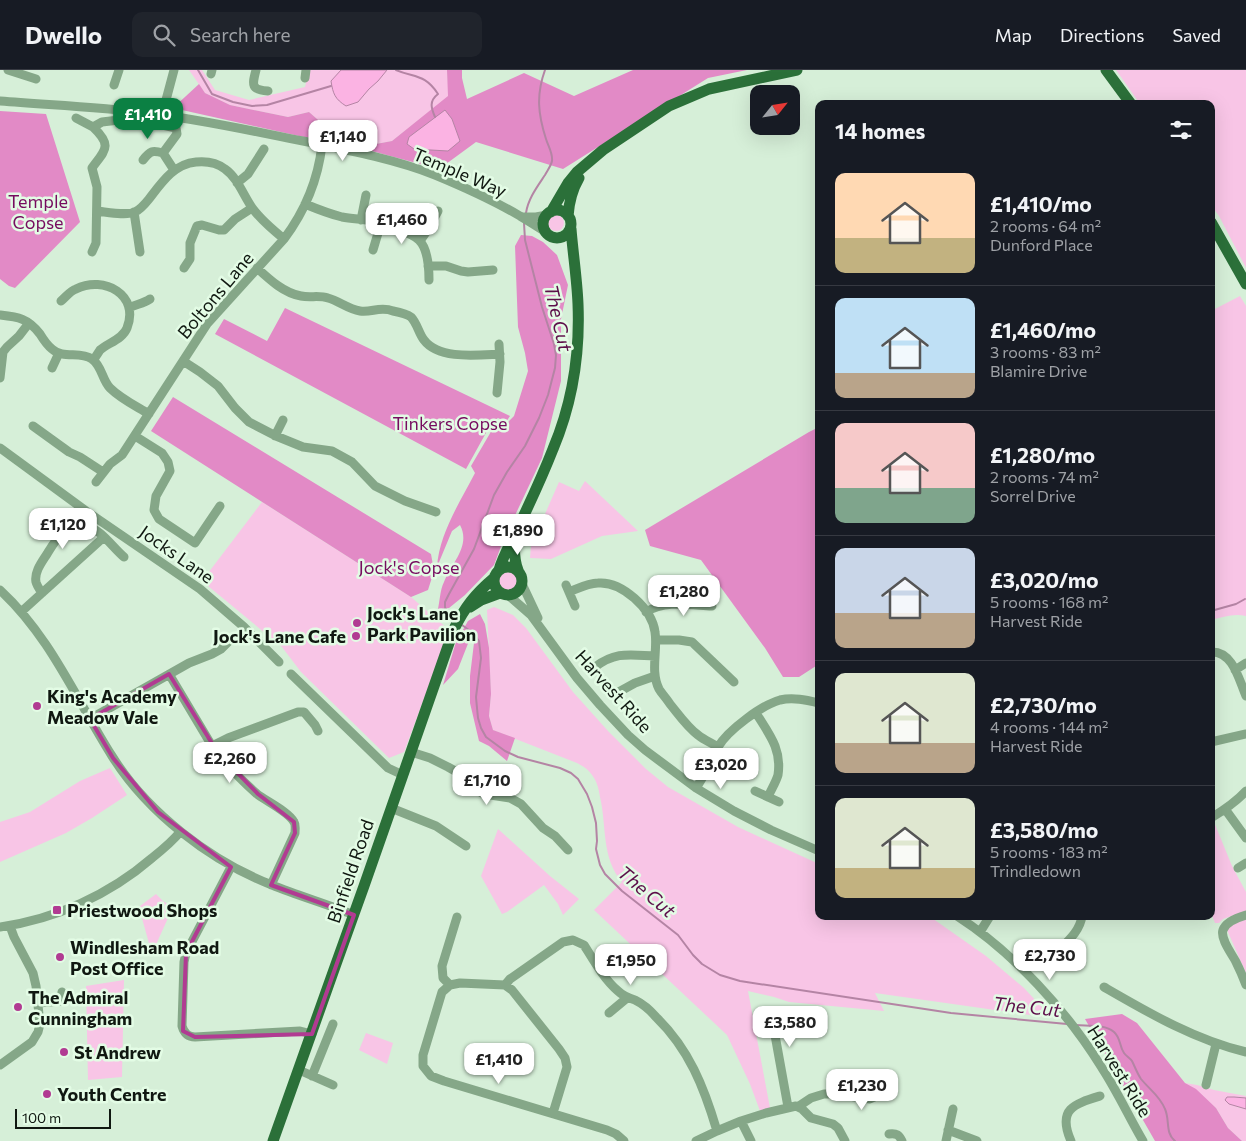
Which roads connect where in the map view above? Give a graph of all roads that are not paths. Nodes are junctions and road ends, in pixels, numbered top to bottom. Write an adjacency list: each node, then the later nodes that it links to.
1 (10, 70): 7 (street)
2 (119, 70): 8 (street)
3 (171, 70): 12 (street)
4 (256, 70): 9 (street)
5 (797, 70): 21 (main road)
6 (1106, 70): 10 (main road)
7 (30, 75)
8 (114, 85)
9 (268, 91)
10 (1128, 100)
11 (0, 101): 12 (street, Temple Way)
12 (162, 115): 17 (street, Temple Way)
13 (76, 118): 16 (street)
14 (119, 120): 16 (street)
15 (149, 122): 19 (street)
16 (93, 127): 27 (street)
17 (322, 145): 25 (street, Boltons Lane); 33 (street, Temple Way)
18 (264, 149): 23 (street)
19 (164, 152): 20 (street); 22 (street)
20 (143, 160)
21 (587, 164): 30 (main road); 31 (main road)
22 (174, 170): 23 (street); 29 (street)
23 (237, 182): 26 (street)
24 (366, 195): 32 (street)
25 (306, 204): 32 (street); 39 (street, Boltons Lane)
26 (252, 208): 39 (street); 45 (street)
27 (97, 211): 29 (street); 42 (street)
28 (438, 211): 40 (street)
29 (134, 212): 43 (street)
30 (549, 213): 31 (main road); 33 (street); 37 (main road)
31 (568, 216): 35 (main road)
32 (361, 220): 34 (street)
33 (532, 220): 37 (street, Temple Way)
34 (381, 223): 40 (street); 41 (street)
35 (571, 229): 38 (main road); 48 (main road, Binfield Road)
36 (1215, 229): 50 (main road)
37 (546, 232): 38 (main road)
38 (556, 238): 48 (main road, Binfield Road)
39 (284, 239): 46 (street, Boltons Lane)
40 (420, 241): 44 (street)
41 (373, 250)
42 (92, 252)
43 (140, 252)
44 (428, 266): 47 (street); 49 (street)
45 (184, 268)
46 (257, 268): 58 (street); 60 (street, Boltons Lane)
47 (493, 270)
48 (574, 270): 74 (main road, Binfield Road)
49 (429, 280)
50 (1246, 284)
51 (150, 299): 53 (street)
52 (61, 301): 53 (street)
53 (129, 308): 59 (street)
54 (0, 315): 55 (street)
55 (29, 323): 57 (street); 62 (street)
56 (498, 344): 58 (street)
57 (59, 353): 59 (street); 61 (street)
58 (500, 354): 63 (street)
59 (93, 360): 64 (street)
60 (183, 361): 64 (street, Boltons Lane); 68 (street)
61 (52, 368)
62 (0, 378)
63 (496, 393)
64 (149, 414): 67 (street, Boltons Lane)
65 (283, 420): 68 (street)
66 (33, 426): 70 (street)
67 (134, 436): 70 (street, Boltons Lane); 72 (street)
68 (275, 436): 73 (street)
69 (0, 448): 93 (street, Jocks Lane)
70 (103, 472): 71 (street, Boltons Lane)
71 (96, 482)
72 (220, 506)
73 (436, 512)
74 (516, 533): 77 (main road, Binfield Road); 78 (main road, Binfield Road)
75 (104, 537): 76 (street); 81 (street); 81 (street)
76 (125, 558)
77 (518, 570): 78 (main road); 79 (main road)
78 (497, 574): 82 (main road); 87 (main road, Binfield Road)
79 (522, 584): 82 (main road); 88 (street, Harvest Ride)
80 (1, 592): 85 (street)
81 (42, 593): 85 (street)
82 (504, 594): 87 (main road, Binfield Road); 88 (street, Harvest Ride)
83 (575, 606): 86 (street)
84 (712, 606): 86 (street)
85 (21, 612): 105 (street)
86 (646, 612): 90 (street)
87 (462, 614): 111 (main road, Binfield Road)
88 (547, 636): 113 (street, Harvest Ride)
89 (232, 638): 97 (street)
90 (656, 640): 92 (street); 100 (street)
91 (1215, 652): 96 (street)
92 (655, 656): 95 (street); 99 (street)
93 (279, 662)
94 (1246, 662): 96 (street)
95 (595, 667)
96 (1235, 670): 102 (street)
97 (169, 674): 105 (street); 109 (street)
98 (291, 674): 112 (street)
99 (655, 676): 101 (street); 110 (street)
100 (734, 682)
101 (615, 694)
102 (1246, 696)
103 (815, 702): 104 (street)
104 (756, 713): 110 (street); 116 (street)
105 (90, 719): 121 (street)
106 (318, 731): 109 (street)
107 (1246, 734): 108 (street)
108 (1215, 739)
109 (212, 746): 127 (street)
110 (718, 747): 113 (street)
111 (411, 752): 112 (main road, Binfield Road); 125 (street)
112 (403, 775): 118 (main road, Binfield Road)
113 (696, 788): 124 (street, Harvest Ride)
114 (756, 791): 116 (street)
115 (1246, 791): 119 (street)
116 (768, 797): 117 (street)
117 (779, 802)
118 (391, 808): 123 (street); 128 (main road, Binfield Road)
119 (1226, 809): 120 (street); 122 (street)
120 (1215, 815)
121 (180, 832): 126 (street); 134 (street)
122 (1246, 838)
123 (466, 846)
124 (815, 849)
125 (568, 850)
126 (231, 866): 127 (street); 148 (street)
127 (271, 885): 128 (street)
128 (354, 915): 148 (main road, Binfield Road)
129 (1246, 915): 140 (street)
130 (457, 917): 138 (street)
131 (963, 920): 136 (street, Harvest Ride)
132 (988, 920): 136 (street)
133 (1081, 920): 137 (street)
134 (10, 926): 135 (street); 144 (street)
135 (0, 927)
136 (980, 932): 175 (street, Harvest Ride)
137 (1058, 951)
138 (450, 984): 139 (street); 161 (street)
139 (505, 985): 143 (street); 161 (street)
140 (1246, 985)
141 (1103, 988): 149 (street)
142 (62, 992): 144 (street)
143 (627, 998): 145 (street); 164 (street)
144 (38, 1003): 151 (street)
145 (609, 1013)
146 (333, 1024): 153 (street)
147 (761, 1026): 159 (street)
148 (312, 1034): 152 (main road, Binfield Road)
149 (1216, 1044): 150 (street); 155 (street)
150 (1246, 1052)
151 (0, 1066)
152 (299, 1070): 153 (street); 166 (main road, Binfield Road)
153 (312, 1076): 154 (street)
154 (333, 1085)
155 (1206, 1085)
156 (886, 1092): 158 (street)
157 (1100, 1096): 174 (street)
158 (799, 1106): 159 (street); 170 (street)
159 (788, 1107): 162 (street)
160 (953, 1109): 163 (street)
161 (553, 1113): 167 (street)
162 (741, 1121): 164 (street); 169 (street)
163 (948, 1130): 172 (street); 173 (street)
164 (717, 1131): 168 (street)
165 (889, 1134): 171 (street)
166 (273, 1141)
167 (624, 1141)
168 (696, 1141)
169 (752, 1141)
170 (845, 1141)
171 (902, 1141)
172 (946, 1141)
173 (977, 1141)
174 (1071, 1141)
175 (1143, 1141)

